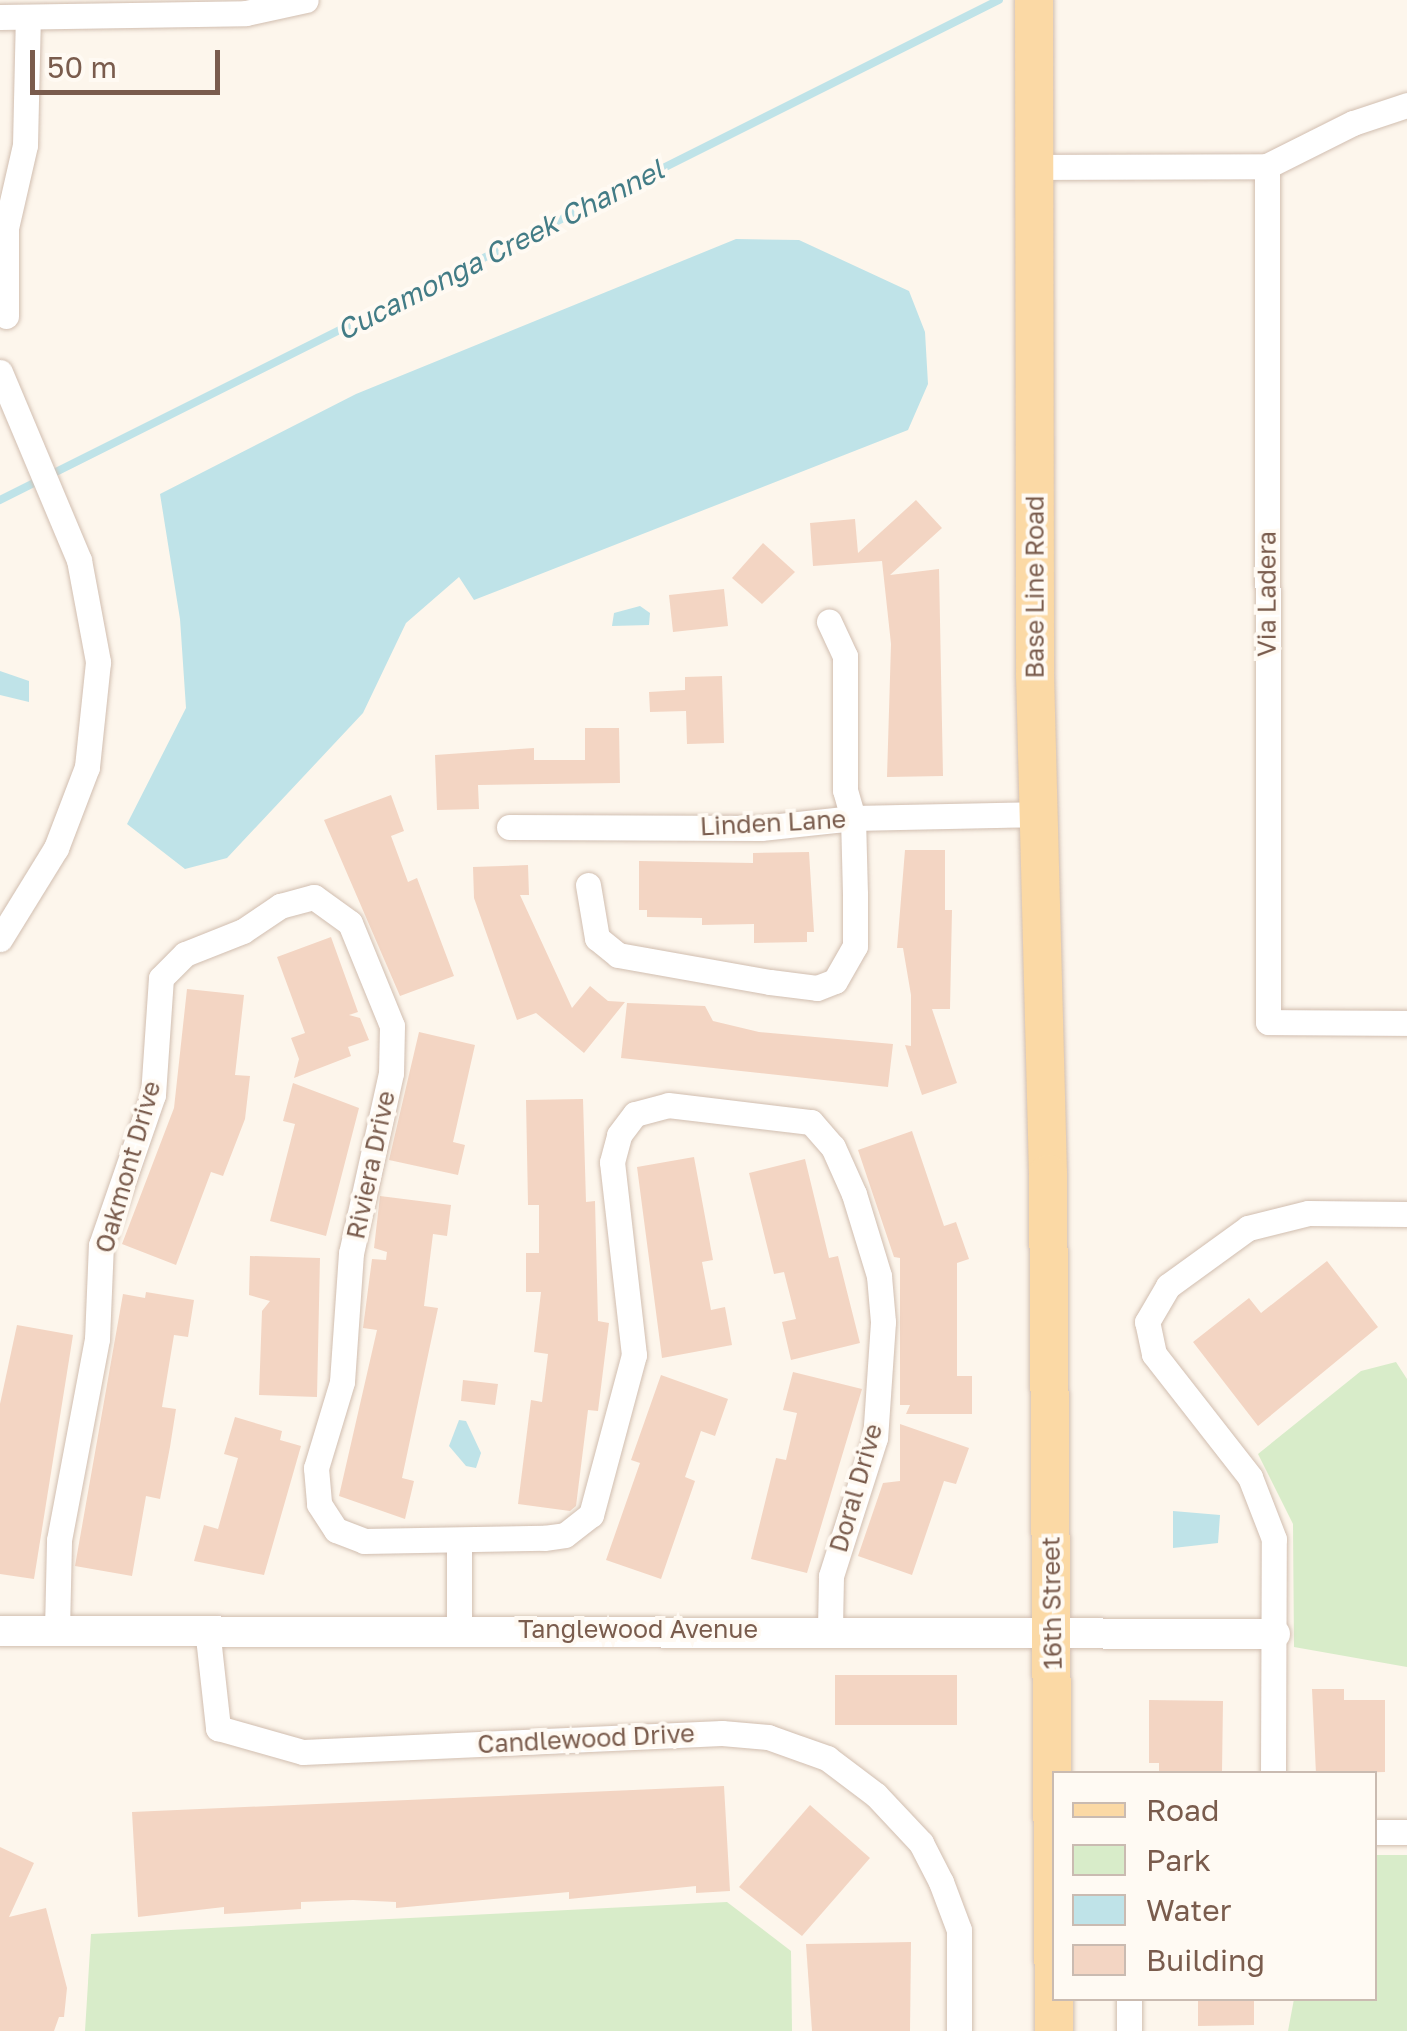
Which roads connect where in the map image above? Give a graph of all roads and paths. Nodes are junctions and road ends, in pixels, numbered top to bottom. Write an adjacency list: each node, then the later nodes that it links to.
1 (306, 0): 4 (street)
2 (1034, 0): 7 (main road, Base Line Road)
3 (0, 16): 4 (street)
4 (28, 16): 8 (street)
5 (1407, 105): 6 (street)
6 (1267, 166): 7 (street); 17 (street, Via Ladera)
7 (1032, 168): 11 (main road, Base Line Road)
8 (6, 316)
9 (1, 372): 16 (street)
10 (829, 621): 12 (street)
11 (1036, 814): 12 (street, Linden Lane); 18 (main road, Base Line Road)
12 (853, 818): 13 (street, Linden Lane); 14 (street)
13 (509, 827)
14 (588, 884)
15 (244, 932): 20 (street, Riviera Drive); 23 (street, Oakmont Drive)
16 (0, 939)
17 (1407, 1023)
18 (1048, 1174): 27 (main road, 16th Street)
19 (1407, 1214): 26 (street)
20 (459, 1540): 22 (street, Doral Drive); 24 (street)
21 (207, 1628): 23 (street, Tanglewood Avenue); 24 (street, Tanglewood Avenue); 34 (street, Candlewood Drive)
22 (830, 1629): 24 (street, Tanglewood Avenue); 27 (street, Tanglewood Avenue)
23 (57, 1630): 25 (street, Tanglewood Avenue)
24 (459, 1630)
25 (0, 1631)
26 (1275, 1634): 27 (street, Tanglewood Avenue); 29 (street)
27 (1053, 1635): 28 (main road, 16th Street)
28 (1053, 1771)
29 (1274, 1771)
30 (1377, 1832): 31 (street)
31 (1407, 1832)
32 (1054, 2001): 35 (main road, 16th Street)
33 (1129, 2001): 36 (street)
34 (959, 2031)
35 (1054, 2031)
36 (1129, 2031)

